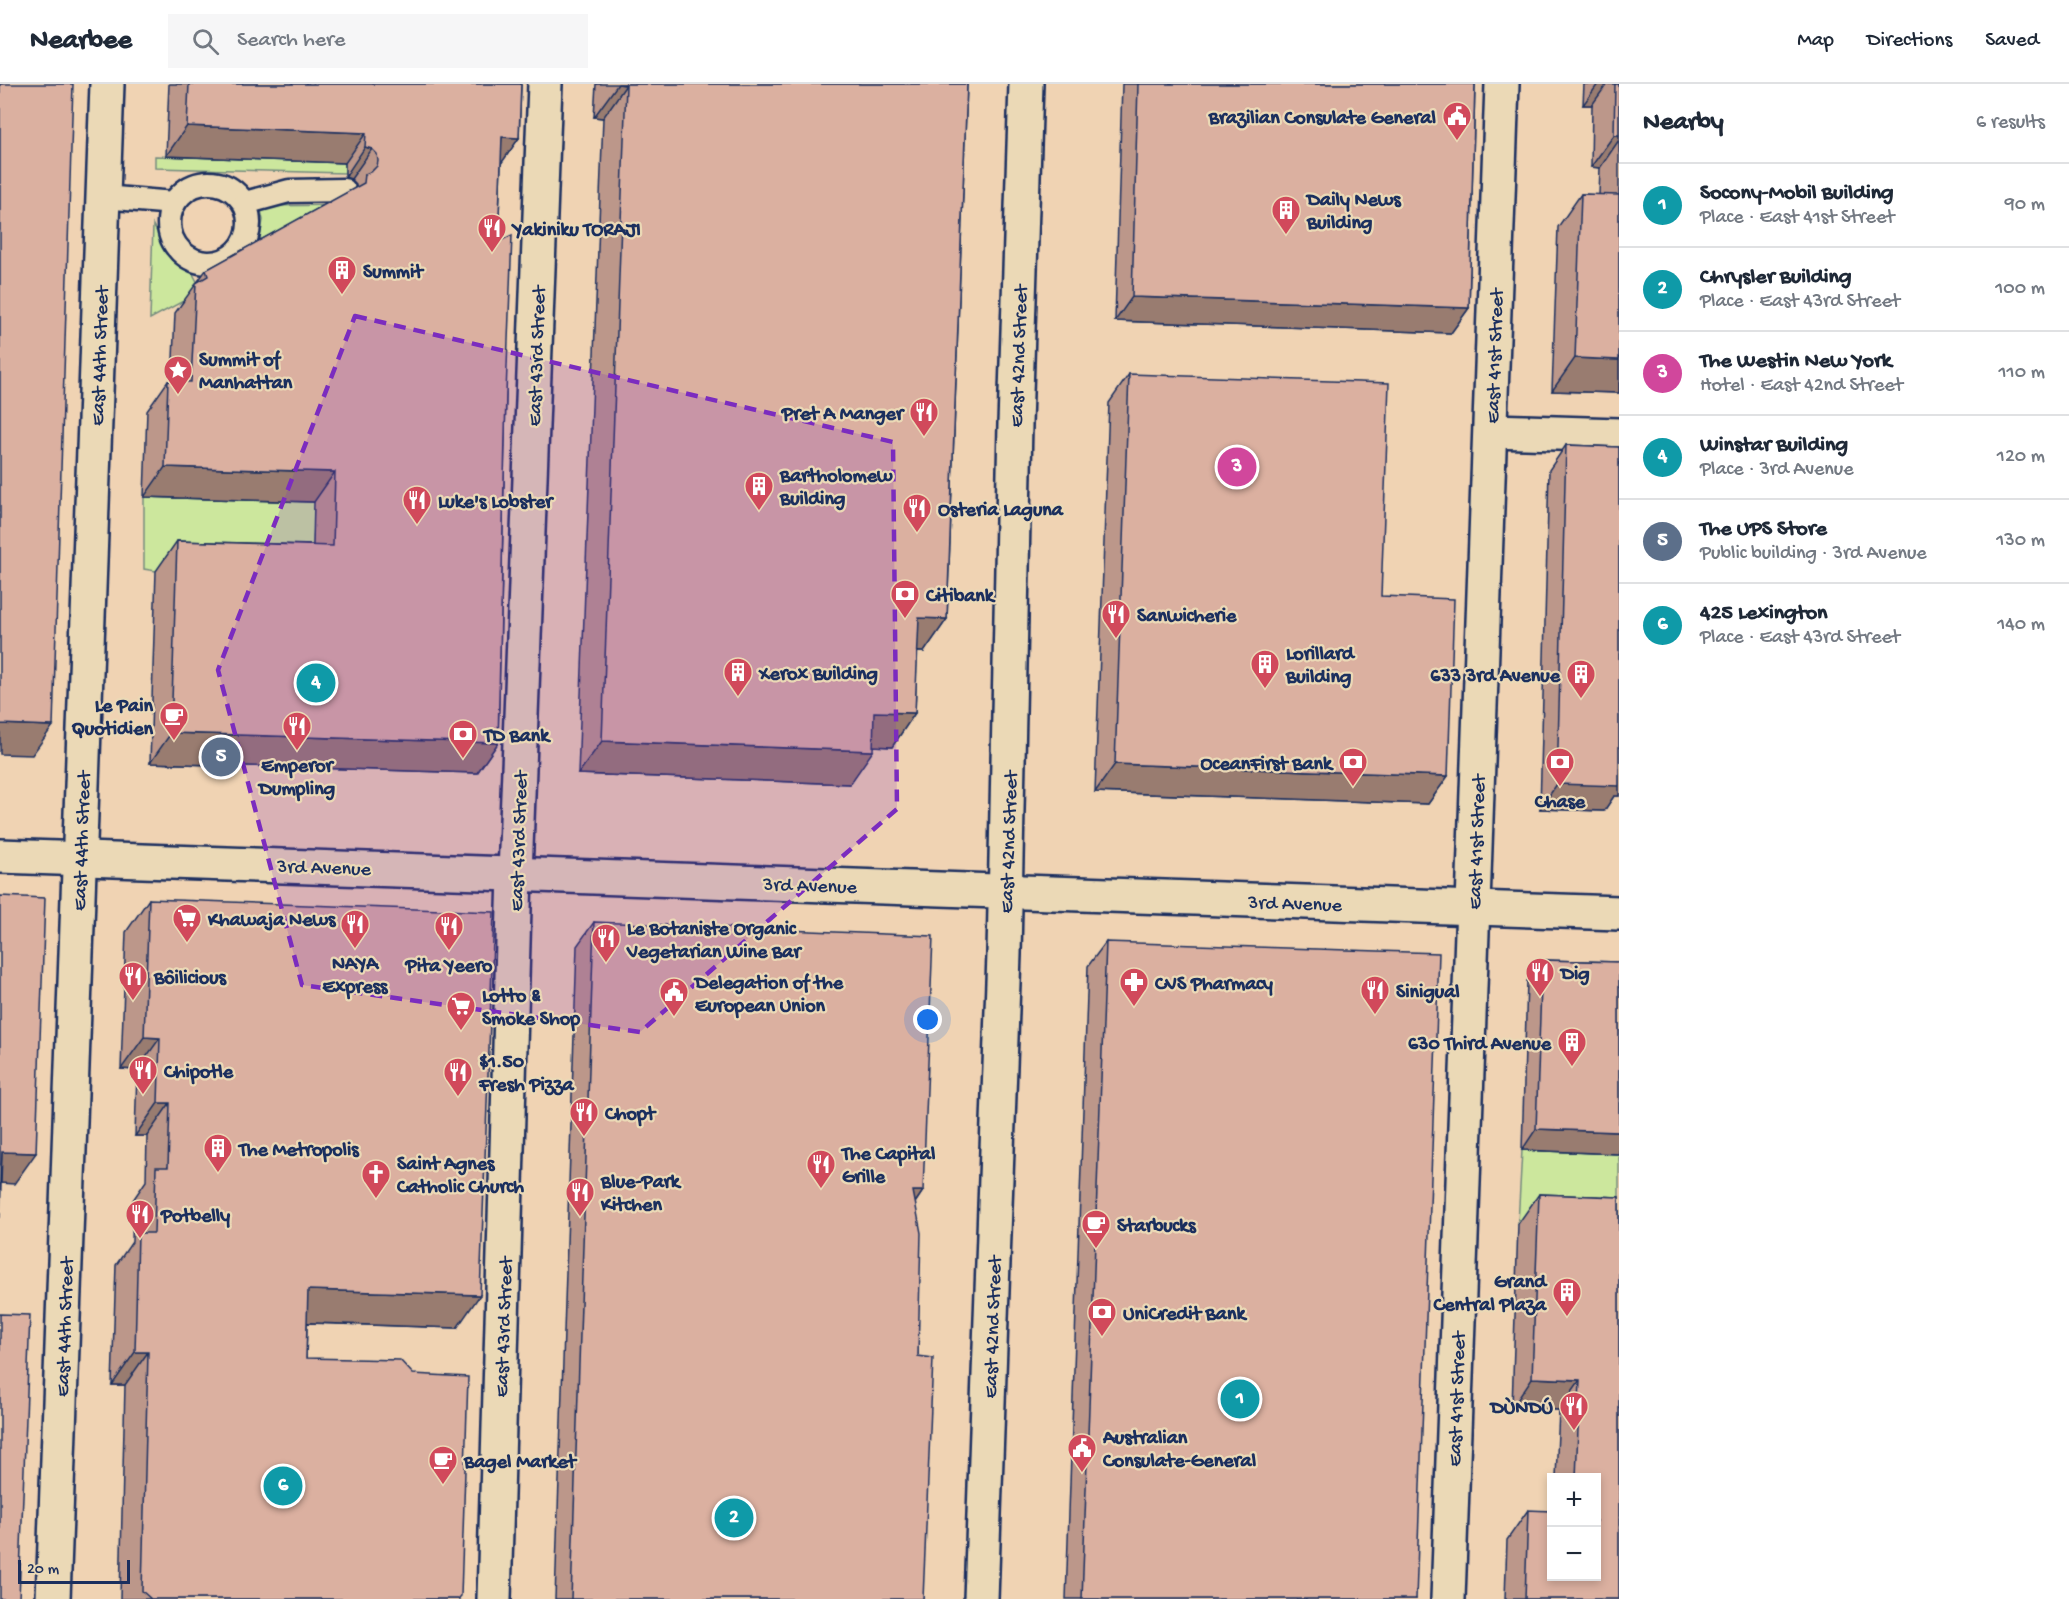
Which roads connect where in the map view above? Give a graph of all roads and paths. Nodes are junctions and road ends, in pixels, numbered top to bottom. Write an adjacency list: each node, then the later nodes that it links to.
1 (107, 84): 6 (street, East 44th Street)
2 (545, 84): 13 (street, East 43rd Street)
3 (1026, 84): 14 (street, East 42nd Street)
4 (1502, 84): 9 (street, East 41st Street)
5 (344, 190): 8 (lane)
6 (103, 197): 7 (lane); 12 (street, East 44th Street)
7 (174, 203): 8 (lane); 8 (lane)
8 (245, 203)
9 (1491, 432): 10 (street); 15 (street, East 41st Street)
10 (1619, 435)
11 (0, 856): 12 (street, 3rd Avenue)
12 (79, 858): 13 (street, 3rd Avenue); 17 (street, East 44th Street)
13 (515, 874): 14 (street, 3rd Avenue); 18 (street, East 43rd Street)
14 (1005, 891): 15 (street, 3rd Avenue); 19 (street, East 42nd Street)
15 (1472, 908): 16 (street, 3rd Avenue); 20 (street, East 41st Street)
16 (1619, 913)
17 (53, 1599)
18 (494, 1599)
19 (981, 1599)
20 (1448, 1599)

